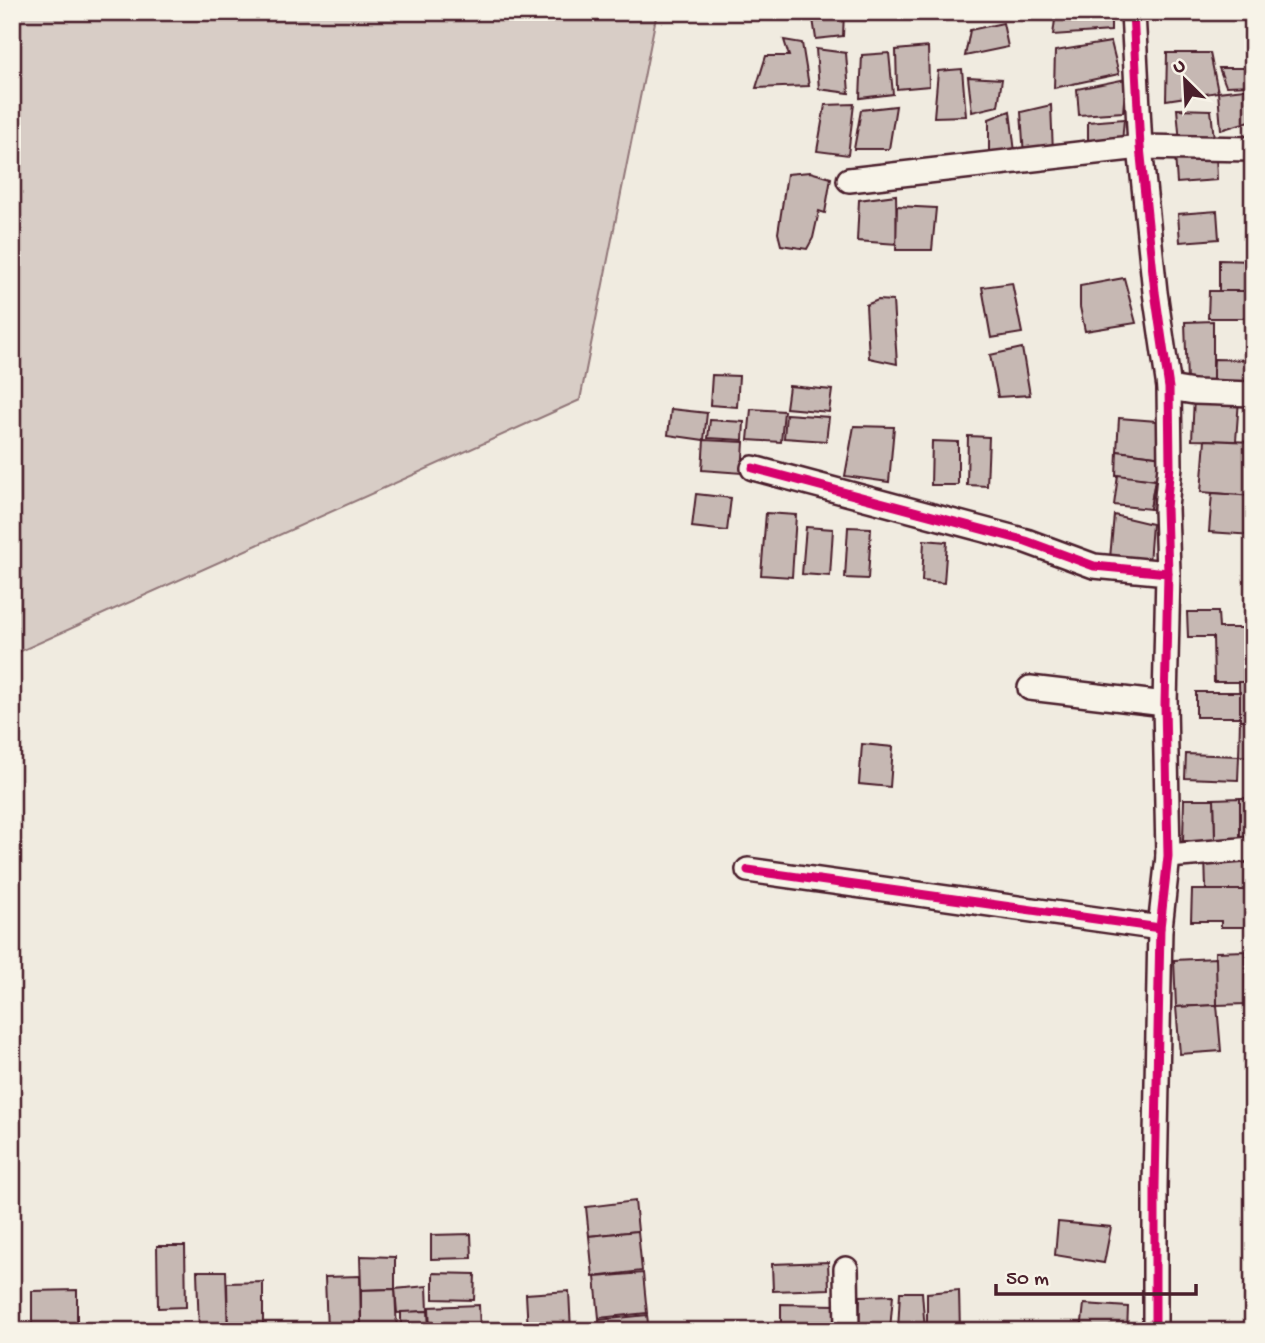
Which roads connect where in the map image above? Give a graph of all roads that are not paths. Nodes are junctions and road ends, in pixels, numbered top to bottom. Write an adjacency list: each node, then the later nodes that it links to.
1 (1133, 12): 2 (street)
2 (1140, 148): 3 (street); 4 (street); 5 (street)
3 (1253, 149)
4 (849, 180)
5 (1169, 388): 6 (street); 8 (street)
6 (1253, 394)
7 (753, 468): 8 (street)
8 (1168, 573): 10 (street)
9 (1030, 688): 10 (street)
10 (1165, 704): 12 (street)
11 (1253, 849): 12 (street)
12 (1168, 856): 14 (street)
13 (748, 870): 14 (street)
14 (1160, 928): 17 (street)
15 (846, 1269): 16 (street)
16 (847, 1331)
17 (1154, 1331)

